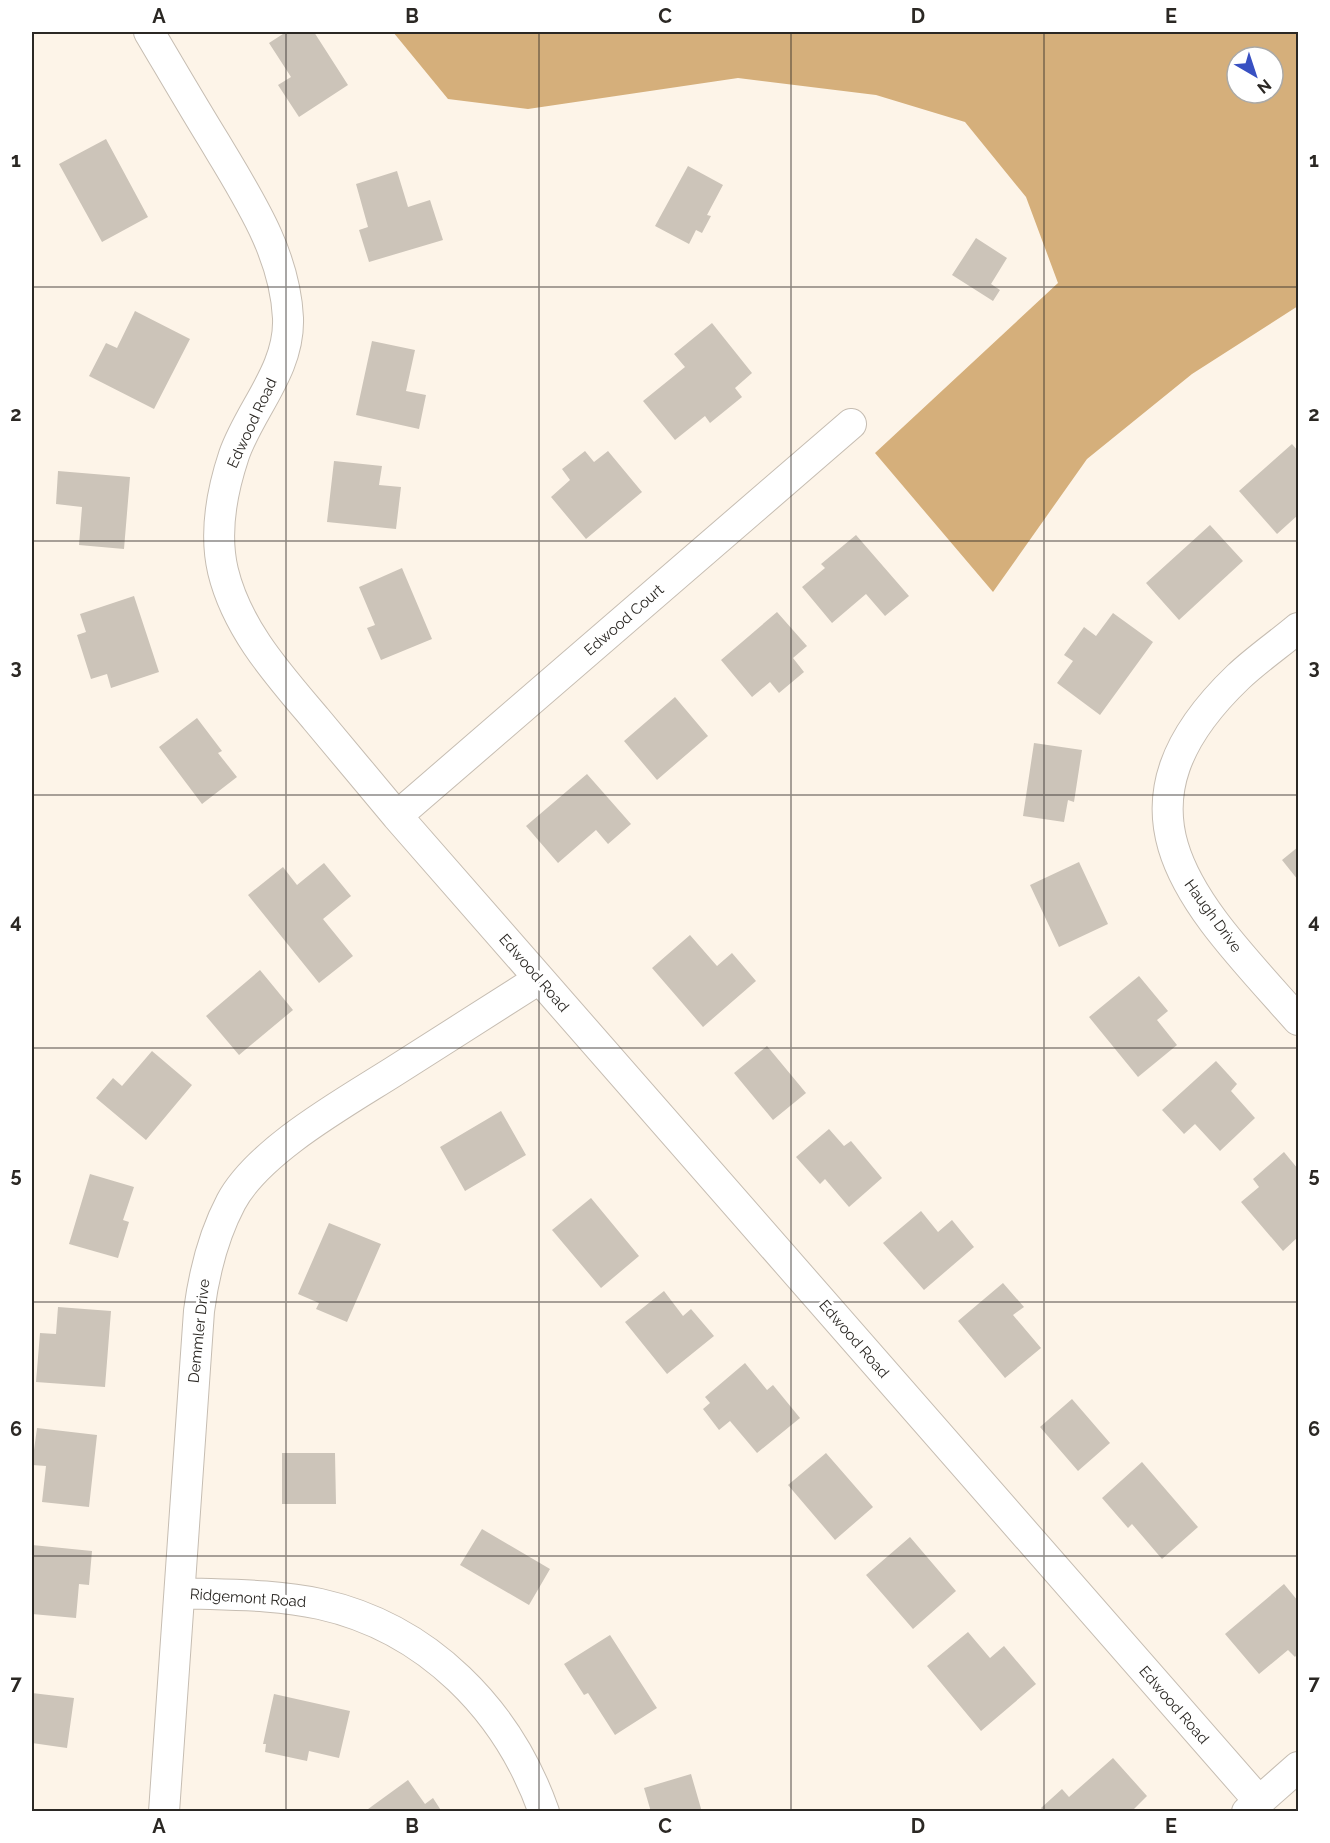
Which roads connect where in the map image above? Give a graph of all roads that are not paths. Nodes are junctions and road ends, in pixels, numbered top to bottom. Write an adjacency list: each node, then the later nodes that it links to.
1 (148, 32): 4 (street, Edwood Road)
2 (851, 424): 4 (street, Edwood Court)
3 (1299, 628): 6 (street, Haugh Drive)
4 (397, 816): 5 (street, Edwood Road)
5 (539, 979): 7 (street, Demmler Drive); 9 (street, Edwood Road)
6 (1299, 1020)
7 (180, 1593): 10 (street, Demmler Drive); 11 (street, Ridgemont Road)
8 (1299, 1767): 9 (street)
9 (1253, 1806)
10 (164, 1812)
11 (544, 1812)

